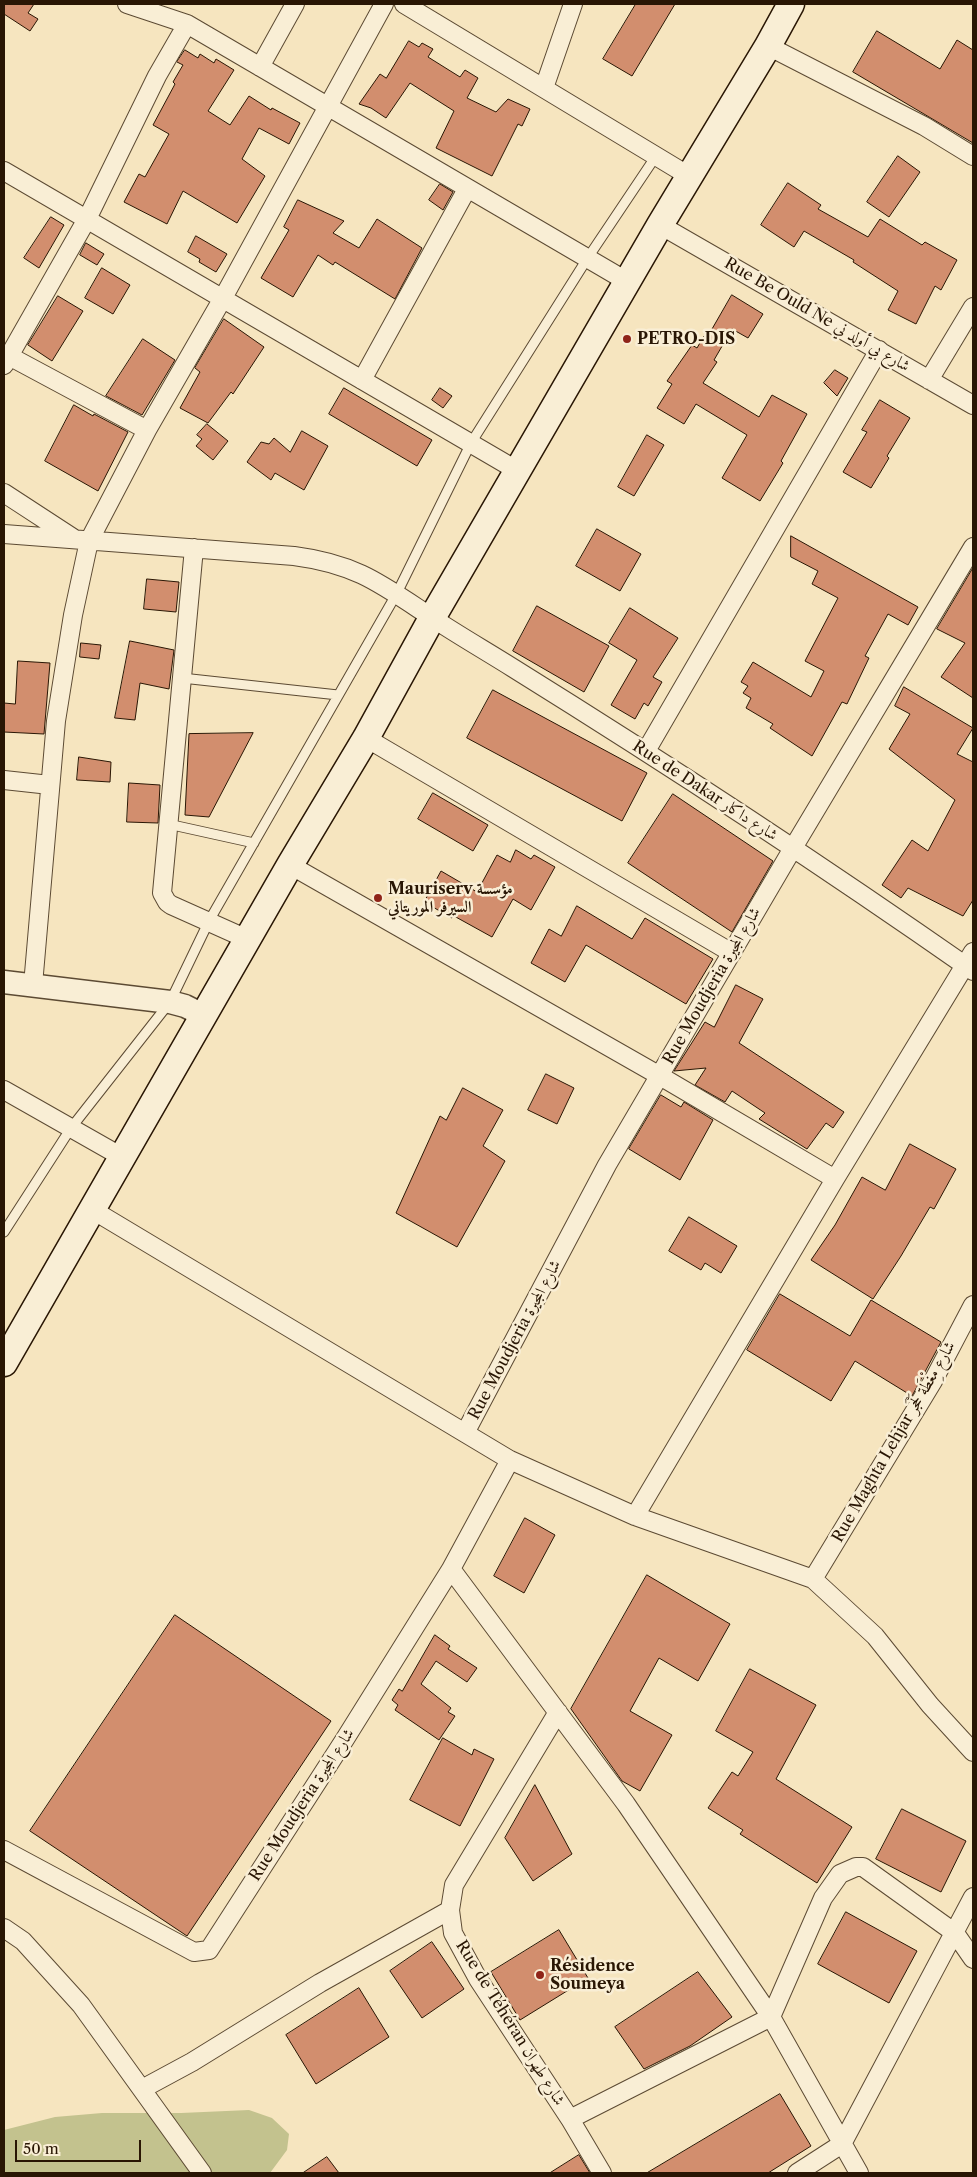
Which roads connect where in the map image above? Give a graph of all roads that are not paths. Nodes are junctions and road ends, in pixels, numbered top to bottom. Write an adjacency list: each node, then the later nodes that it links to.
1 (127, 4): 7 (street)
2 (295, 4): 9 (street)
3 (384, 4): 11 (street)
4 (404, 4): 10 (street)
5 (573, 4): 10 (street)
6 (791, 4): 8 (main road)
7 (188, 24): 9 (street); 17 (street)
8 (768, 46): 13 (street); 15 (main road)
9 (260, 67): 11 (street)
10 (544, 88): 12 (street)
11 (326, 107): 16 (street); 21 (street)
12 (656, 156): 15 (street); 19 (lane)
13 (973, 156)
14 (4, 171): 17 (street)
15 (689, 176): 18 (main road)
16 (467, 188): 19 (street); 25 (street)
17 (87, 218): 21 (street); 24 (street)
18 (660, 225): 20 (main road); 23 (street, Rue Be Ould Ne شارع بي أولد ني)
19 (587, 259): 20 (street); 29 (lane)
20 (628, 282): 30 (main road)
21 (223, 298): 25 (street); 28 (street)
22 (973, 307): 26 (street)
23 (878, 350): 26 (street, Rue Be Ould Ne شارع بي أولد ني); 41 (street)
24 (6, 361): 28 (street)
25 (362, 380): 29 (street)
26 (929, 380): 27 (street, Rue Be Ould Ne شارع بي أولد ني)
27 (973, 405)
28 (147, 430): 33 (street)
29 (471, 443): 30 (street); 36 (lane)
30 (518, 471): 37 (main road)
31 (4, 493): 33 (street)
32 (4, 534): 33 (street, Rue de Dakar شارع داكار)
33 (82, 540): 35 (street, Rue de Dakar شارع داكار); 43 (street)
34 (973, 547): 46 (street, Rue Moudjeria شارع المجيرة)
35 (194, 548): 36 (street, Rue de Dakar شارع داكار); 38 (street)
36 (397, 593): 37 (street, Rue de Dakar شارع داكار); 39 (lane)
37 (432, 618): 40 (main road); 41 (street, Rue de Dakar شارع داكار)
38 (182, 678): 39 (lane); 44 (street)
39 (338, 695): 45 (lane)
40 (366, 738): 47 (main road); 50 (street)
41 (646, 751): 46 (street, Rue de Dakar شارع داكار)
42 (4, 780): 43 (street)
43 (50, 785): 53 (street)
44 (168, 824): 45 (lane); 48 (street)
45 (254, 843): 48 (lane)
46 (793, 848): 50 (street, Rue Moudjeria شارع المجيرة); 51 (street, Rue de Dakar شارع داكار)
47 (290, 866): 49 (main road); 56 (street)
48 (209, 921): 49 (street); 54 (lane)
49 (247, 939): 55 (main road)
50 (732, 953): 56 (street, Rue Moudjeria شارع المجيرة)
51 (971, 963): 60 (street)
52 (4, 982): 53 (street)
53 (33, 985): 54 (street)
54 (170, 1002): 55 (street); 58 (lane)
55 (203, 1016): 59 (main road)
56 (660, 1076): 60 (street); 65 (street, Rue Moudjeria شارع المجيرة)
57 (4, 1090): 58 (street)
58 (71, 1128): 59 (street); 62 (lane)
59 (122, 1157): 61 (main road)
60 (835, 1179): 67 (street)
61 (91, 1209): 64 (main road); 65 (street)
62 (4, 1232)
63 (973, 1304): 69 (street, Rue Maghta Lehjar شارع مِغْطَة لَحْجَر)
64 (4, 1362)
65 (465, 1433): 66 (street)
66 (510, 1460): 67 (street); 68 (street, Rue Moudjeria شارع المجيرة)
67 (635, 1516): 69 (street)
68 (451, 1569): 70 (street); 72 (street, Rue Moudjeria شارع المجيرة)
69 (814, 1578): 71 (street)
70 (558, 1712): 74 (street, Rue de Téhéran شارع طهران); 78 (street)
71 (973, 1752)
72 (4, 1850)
73 (973, 1897): 76 (street)
74 (450, 1910): 79 (street); 80 (street, Rue de Téhéran شارع طهران)
75 (4, 1928): 79 (street)
76 (955, 1933): 77 (street); 78 (street); 81 (street)
77 (973, 1960)
78 (771, 2017): 80 (street); 81 (street)
79 (142, 2089): 82 (street)
80 (570, 2119): 83 (street, Rue de Téhéran شارع طهران)
81 (842, 2144): 84 (street); 85 (street)
82 (202, 2173)
83 (602, 2173)
84 (797, 2173)
85 (859, 2173)

